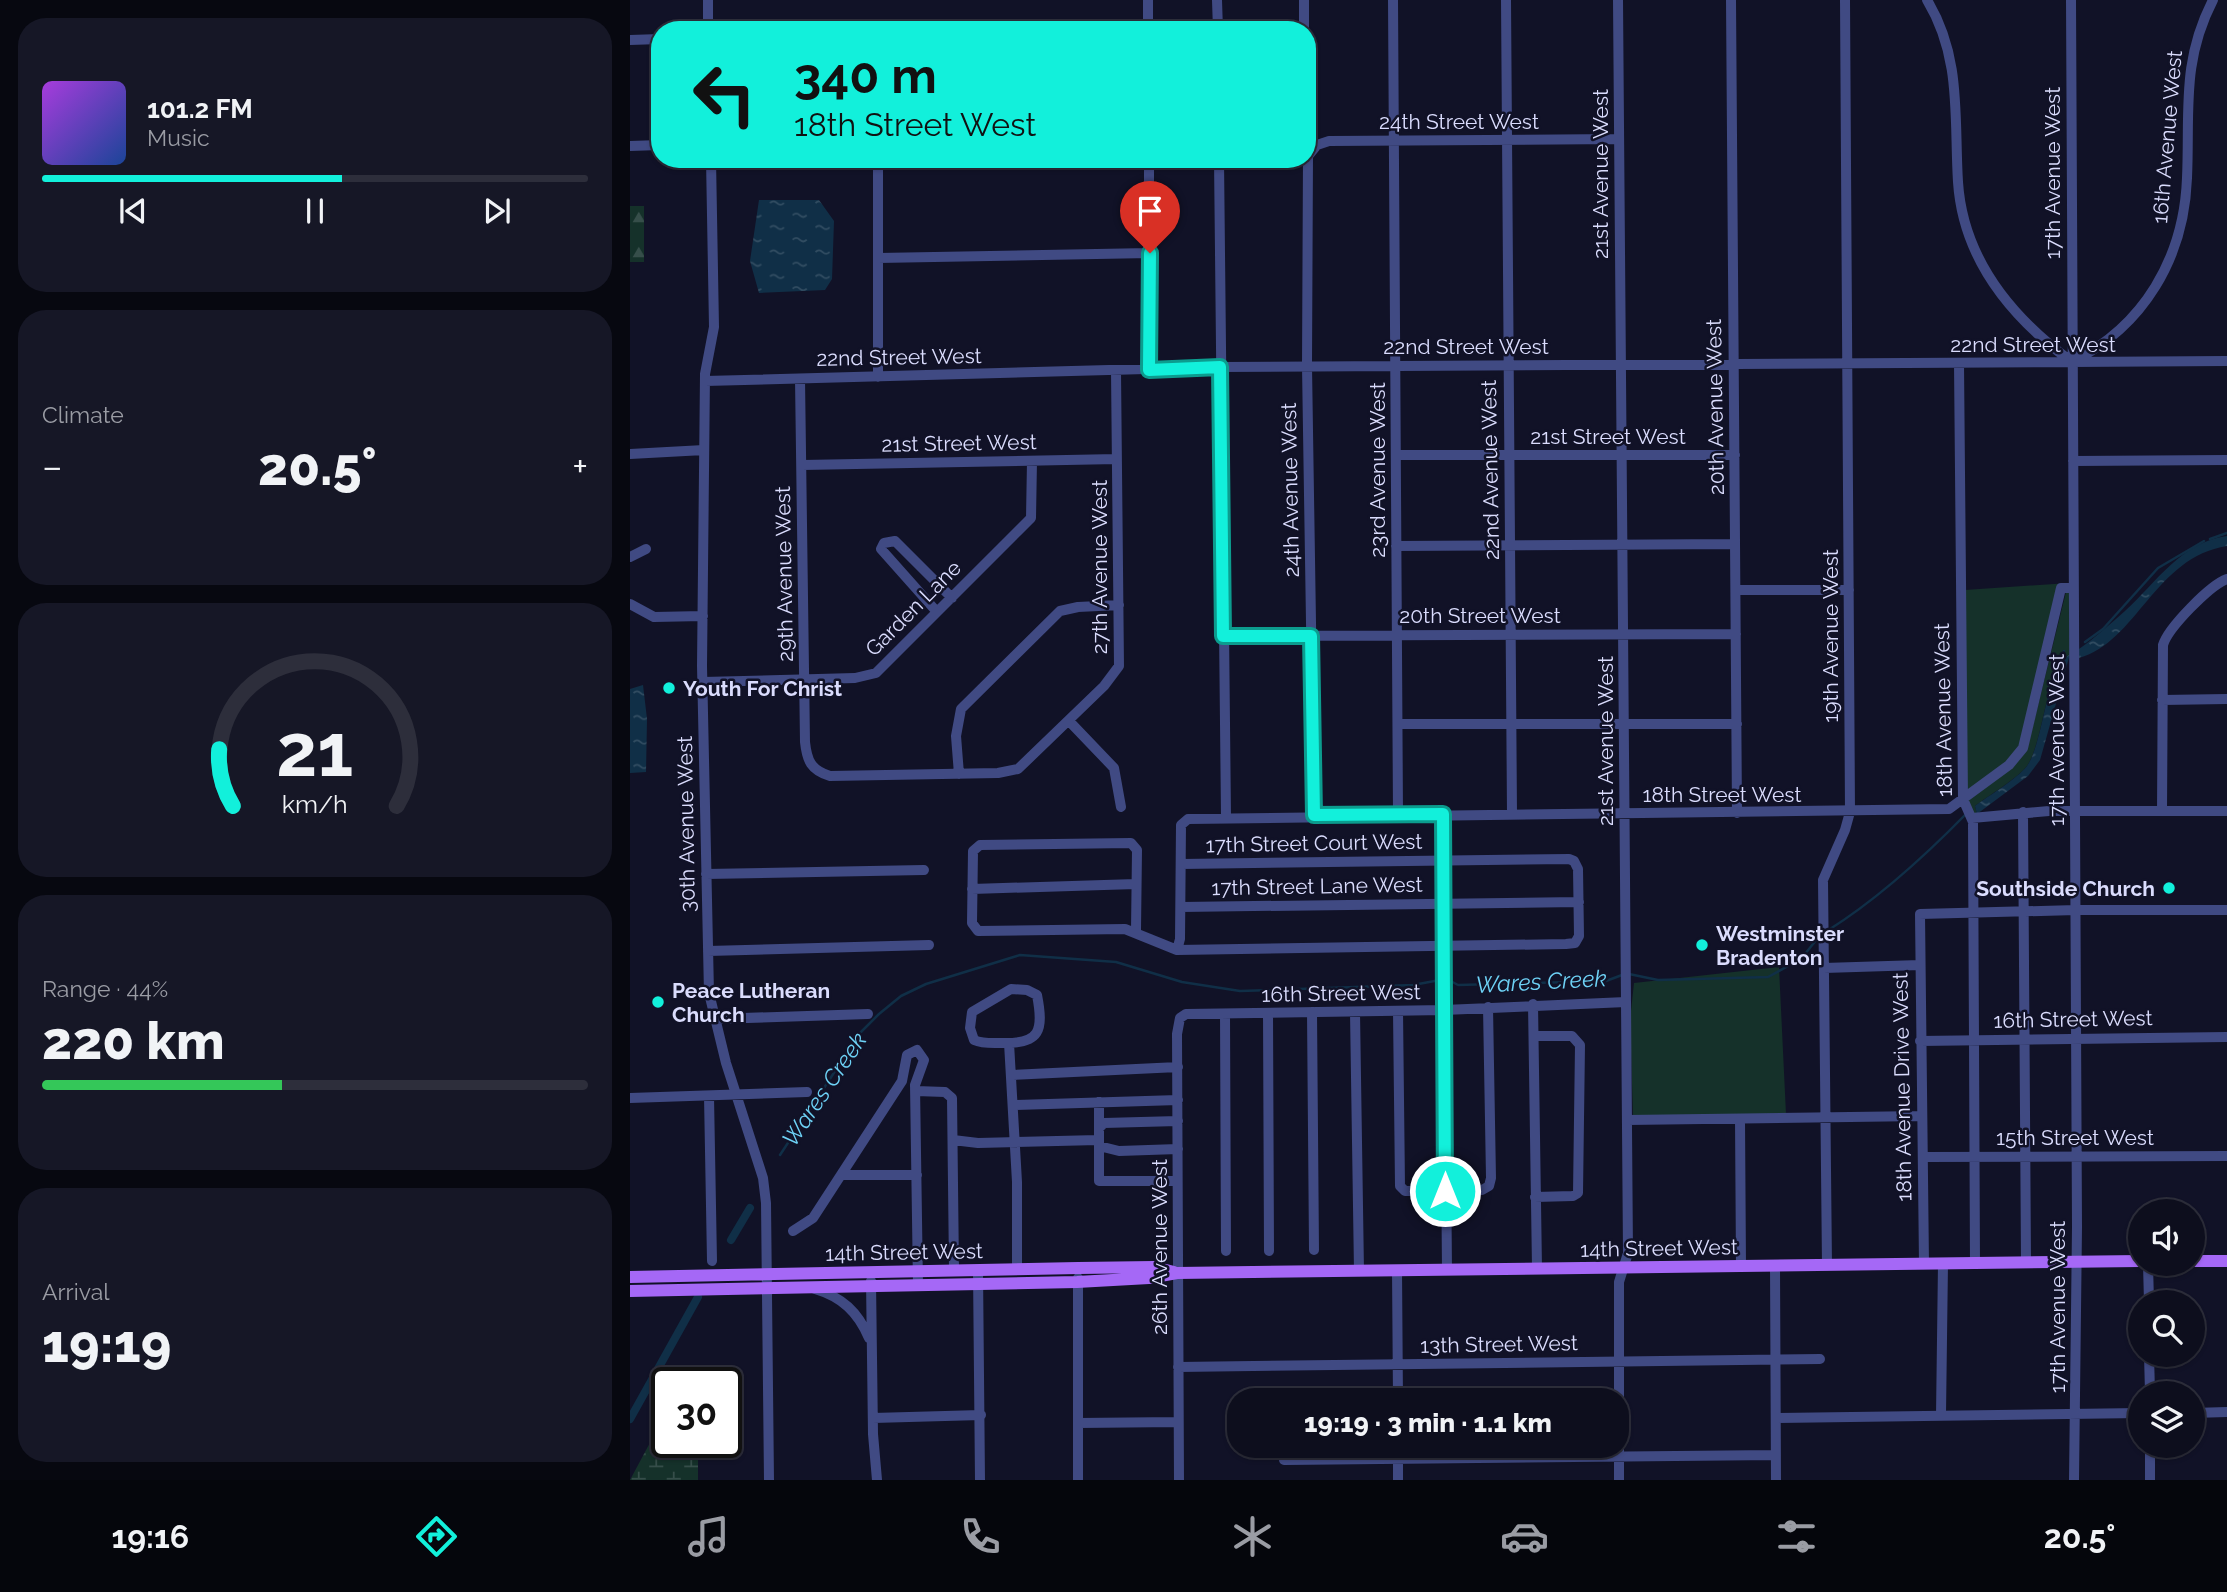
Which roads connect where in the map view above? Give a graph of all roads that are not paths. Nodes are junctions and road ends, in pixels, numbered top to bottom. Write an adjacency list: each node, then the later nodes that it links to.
1 (708, 0): 13 (street)
2 (1148, 0): 14 (street)
3 (1217, 0): 15 (street)
4 (1304, 0): 16 (street)
5 (1393, 0): 20 (street, 23rd Avenue West)
6 (1506, 0): 21 (street, 22nd Avenue West)
7 (1618, 0): 19 (street, 21st Avenue West)
8 (1731, 0): 39 (street, 20th Avenue West)
9 (1844, 0): 36 (street, 19th Avenue West)
10 (1927, 0): 32 (street)
11 (2071, 0): 32 (street, 17th Avenue West)
12 (2213, 0): 32 (street, 16th Avenue West)
13 (708, 21)
14 (1148, 21)
15 (1218, 21)
16 (1304, 21)
17 (651, 39): 18 (street)
18 (630, 40)
19 (1619, 139): 21 (street, 24th Street West); 38 (street, 21st Avenue West)
20 (1394, 140): 21 (street, 24th Street West); 24 (street, 24th Street West); 37 (street, 23rd Avenue West)
21 (1506, 140): 35 (street, 22nd Avenue West)
22 (651, 145): 23 (street)
23 (630, 146)
24 (1316, 146)
25 (711, 168): 46 (street, 30th Avenue West)
26 (878, 168): 31 (street)
27 (1149, 168): 30 (street)
28 (1219, 168): 41 (street)
29 (1307, 168): 40 (street, 24th Avenue West)
30 (1150, 253): 31 (street); 42 (street)
31 (878, 258): 44 (street)
32 (2072, 362): 33 (street, 22nd Street West); 34 (street, 22nd Street West); 56 (street, 17th Avenue West)
33 (2227, 362)
34 (1959, 363): 36 (street, 22nd Street West); 91 (street, 18th Avenue West)
35 (1508, 364): 37 (street, 22nd Street West); 38 (street, 22nd Street West); 50 (street, 22nd Avenue West)
36 (1846, 364): 39 (street, 22nd Street West); 67 (street, 19th Avenue West)
37 (1395, 365): 40 (street, 22nd Street West); 49 (street, 23rd Avenue West)
38 (1620, 365): 39 (street, 22nd Street West); 51 (street, 21st Avenue West)
39 (1734, 365): 52 (street, 20th Avenue West)
40 (1307, 366): 41 (street, 22nd Street West); 78 (street, 24th Avenue West)
41 (1220, 367): 42 (street, 22nd Street West); 77 (street)
42 (1149, 370): 43 (street, 22nd Street West)
43 (1116, 371): 44 (street, 22nd Street West); 53 (street, 27th Avenue West)
44 (878, 377): 45 (street, 22nd Street West)
45 (800, 379): 46 (street, 22nd Street West); 57 (street, 29th Avenue West)
46 (705, 381): 47 (street, 30th Avenue West)
47 (704, 450): 48 (street); 72 (street, 30th Avenue West)
48 (630, 454)
49 (1396, 455): 50 (street, 21st Street West); 61 (street, 23rd Avenue West)
50 (1510, 455): 51 (street, 21st Street West); 59 (street, 22nd Avenue West)
51 (1622, 455): 52 (street, 21st Street West); 60 (street, 21st Avenue West)
52 (1735, 455): 58 (street, 20th Avenue West)
53 (1117, 459): 55 (street, 21st Street West); 70 (street, 27th Avenue West)
54 (2227, 460): 56 (street)
55 (1032, 461): 57 (street, 21st Street West); 68 (street, Garden Lane)
56 (2073, 461): 65 (street, 17th Avenue West)
57 (802, 465): 79 (street, 29th Avenue West)
58 (1735, 544): 60 (street); 66 (street, 20th Avenue West)
59 (1510, 545): 60 (street); 61 (street); 73 (street, 22nd Avenue West)
60 (1622, 545): 74 (street, 21st Avenue West)
61 (1396, 546): 76 (street, 23rd Avenue West)
62 (646, 549): 63 (street)
63 (630, 557)
64 (2227, 579): 81 (street)
65 (2073, 587): 91 (street); 92 (street, 17th Avenue West)
66 (1736, 590): 67 (street); 75 (street, 20th Avenue West)
67 (1849, 590): 95 (street, 19th Avenue West)
68 (952, 598): 71 (street, Garden Lane); 71 (street)
69 (630, 604): 72 (street)
70 (1119, 605): 83 (street, 27th Avenue West); 89 (street)
71 (937, 612): 79 (street, Garden Lane)
72 (703, 616): 80 (street, 30th Avenue West)
73 (1511, 633): 74 (street, 20th Street West); 76 (street, 20th Street West); 85 (street, 22nd Avenue West)
74 (1623, 634): 75 (street, 20th Street West); 86 (street, 21st Avenue West)
75 (1736, 634): 87 (street, 20th Avenue West)
76 (1398, 635): 78 (street, 20th Street West); 84 (street, 23rd Avenue West)
77 (1223, 636): 78 (street, 20th Street West); 103 (street)
78 (1311, 636): 102 (street, 24th Avenue West)
79 (804, 680): 80 (street, Garden Lane); 88 (street, 29th Avenue West)
80 (703, 682): 107 (street, 30th Avenue West)
81 (2162, 699): 82 (street); 93 (street)
82 (2227, 699)
83 (1069, 721): 89 (street, 27th Avenue West); 90 (street)
84 (1398, 724): 85 (street); 98 (street, 23rd Avenue West)
85 (1511, 724): 86 (street); 100 (street, 22nd Avenue West)
86 (1624, 724): 87 (street); 101 (street, 21st Avenue West)
87 (1737, 724): 97 (street, 20th Avenue West)
88 (813, 768): 89 (street, 27th Avenue West)
89 (959, 774)
90 (1121, 807)
91 (1968, 811): 95 (street, 18th Street West); 96 (street, 18th Street West); 116 (street, 18th Avenue West)
92 (2076, 811): 93 (street, 18th Street West); 96 (street, 18th Street West); 114 (street, 17th Avenue West)
93 (2162, 811): 94 (street, 18th Street West)
94 (2227, 811)
95 (1850, 812): 97 (street, 18th Street West); 123 (street, 19th Avenue West)
96 (2023, 812): 113 (street)
97 (1737, 813): 101 (street, 18th Street West)
98 (1398, 814): 99 (street, 18th Street West); 102 (street, 18th Street West)
99 (1443, 814): 100 (street, 18th Street West); 104 (street)
100 (1512, 814): 101 (street, 18th Street West)
101 (1625, 814): 124 (street, 21st Avenue West)
102 (1314, 815): 103 (street, 18th Street West)
103 (1226, 817): 105 (street, 18th Street West)
104 (1443, 860): 105 (street, 17th Street Court West); 110 (street, 17th Street Court West); 111 (street)
105 (1181, 864): 112 (street)
106 (924, 870): 107 (street)
107 (706, 874): 121 (street, 30th Avenue West)
108 (1136, 884): 109 (street); 109 (street); 117 (street)
109 (972, 889): 117 (street)
110 (1579, 902): 111 (street, 17th Street Lane West); 119 (street)
111 (1443, 904): 112 (street, 17th Street Lane West); 119 (street)
112 (1181, 907): 120 (street)
113 (2024, 910): 114 (street); 116 (street); 139 (street)
114 (2076, 910): 115 (street); 138 (street, 17th Avenue West)
115 (2227, 910)
116 (1973, 911): 122 (street, 18th Avenue Drive West); 140 (street, 18th Avenue West)
117 (1136, 930): 120 (street)
118 (929, 946): 121 (street)
119 (1443, 946): 120 (street); 127 (street)
120 (1177, 950)
121 (708, 951): 135 (street, 30th Avenue West)
122 (1920, 965): 123 (street); 141 (street, 18th Avenue Drive West)
123 (1824, 968): 154 (street, 19th Avenue West)
124 (1626, 1002): 125 (street, 16th Street West); 155 (street, 21st Avenue West)
125 (1533, 1004): 126 (street, 16th Street West); 136 (street)
126 (1488, 1007): 127 (street, 16th Street West); 171 (street)
127 (1444, 1010): 128 (street, 16th Street West); 171 (street)
128 (1398, 1011): 130 (street, 16th Street West); 171 (street)
129 (1312, 1012): 130 (street, 16th Street West); 131 (street, 16th Street West); 174 (street)
130 (1355, 1012): 198 (street)
131 (1268, 1013): 133 (street, 16th Street West); 176 (street)
132 (867, 1014): 135 (street)
133 (1225, 1014): 134 (street, 16th Street West); 175 (street)
134 (1182, 1016): 143 (street, 26th Avenue West)
135 (714, 1018): 147 (street, 30th Avenue West)
136 (1534, 1037): 172 (street); 172 (street)
137 (2227, 1037): 138 (street, 16th Street West)
138 (2076, 1038): 139 (street, 16th Street West); 167 (street, 17th Avenue West)
139 (2024, 1039): 140 (street, 16th Street West); 164 (street)
140 (1974, 1040): 141 (street, 16th Street West); 163 (street, 18th Avenue West)
141 (1920, 1041): 153 (street, 18th Avenue Drive West)
142 (1009, 1043): 142 (street); 144 (street)
143 (1178, 1068): 144 (street); 150 (street, 26th Avenue West)
144 (1013, 1075): 152 (street)
145 (916, 1091): 159 (street); 168 (street); 169 (street)
146 (807, 1092): 147 (street)
147 (737, 1094): 148 (street); 201 (street, 30th Avenue West)
148 (709, 1096): 149 (street); 177 (street)
149 (630, 1098)
150 (1178, 1100): 151 (street); 157 (street, 26th Avenue West)
151 (1099, 1102): 152 (street); 158 (street)
152 (1014, 1105): 160 (street)
153 (1922, 1116): 154 (street); 166 (street, 18th Avenue Drive West)
154 (1826, 1119): 156 (street); 186 (street, 19th Avenue West)
155 (1627, 1120): 156 (street); 189 (street, 21st Avenue West)
156 (1740, 1120): 187 (street)
157 (1178, 1121): 158 (street); 162 (street, 26th Avenue West)
158 (1099, 1128): 161 (street)
159 (953, 1140): 160 (street); 193 (street)
160 (1016, 1143): 161 (street); 192 (street)
161 (1099, 1143): 162 (street); 170 (street)
162 (1178, 1149): 170 (street, 26th Avenue West)
163 (1974, 1156): 164 (street, 15th Street West); 166 (street, 15th Street West); 182 (street, 18th Avenue West)
164 (2024, 1156): 167 (street, 15th Street West); 183 (street)
165 (2227, 1156): 167 (street, 15th Street West)
166 (1923, 1157): 184 (street, 18th Avenue Drive West)
167 (2077, 1157): 181 (street, 17th Avenue West)
168 (841, 1175): 169 (street); 173 (street)
169 (917, 1175): 197 (street)
170 (1177, 1181): 200 (street, 26th Avenue West)
171 (1445, 1191): 196 (street)
172 (1535, 1197): 191 (street)
173 (793, 1231)
174 (1314, 1250)
175 (1226, 1251)
176 (1269, 1251)
177 (712, 1261)
178 (2128, 1261): 181 (main road, 14th Street West)
179 (2205, 1261): 180 (main road)
180 (2227, 1261)
181 (2077, 1262): 183 (main road, 14th Street West); 221 (street, 17th Avenue West)
182 (1975, 1263): 183 (main road, 14th Street West); 185 (main road, 14th Street West)
183 (2026, 1263)
184 (1924, 1264): 185 (main road, 14th Street West); 186 (main road, 14th Street West)
185 (1942, 1264): 223 (street)
186 (1827, 1265): 188 (main road, 14th Street West)
187 (1741, 1266): 188 (main road, 14th Street West); 189 (main road, 14th Street West)
188 (1775, 1266): 212 (street)
189 (1623, 1267): 191 (main road, 14th Street West); 213 (street, 21st Avenue West)
190 (1078, 1268): 192 (main road, 14th Street West); 200 (main road, 14th Street West); 203 (street)
191 (1537, 1268): 196 (main road, 14th Street West)
192 (1017, 1269): 194 (main road, 14th Street West)
193 (954, 1270): 194 (main road, 14th Street West); 197 (main road, 14th Street West)
194 (978, 1270): 204 (street)
195 (1397, 1270): 196 (main road, 14th Street West); 198 (main road, 14th Street West); 214 (street)
196 (1447, 1270)
197 (918, 1271): 199 (main road, 14th Street West); 205 (street)
198 (1359, 1271): 200 (main road, 14th Street West)
199 (871, 1272): 201 (main road, 14th Street West); 206 (street)
200 (1177, 1273): 203 (main road, 14th Street West); 215 (street, 26th Avenue West)
201 (769, 1274): 202 (main road, 14th Street West); 208 (street, 30th Avenue West)
202 (630, 1277)
203 (1077, 1282): 204 (main road, 14th Street West); 227 (street)
204 (977, 1284): 205 (main road, 14th Street West); 222 (street)
205 (918, 1285): 206 (main road, 14th Street West)
206 (871, 1286): 207 (main road, 14th Street West); 210 (street)
207 (811, 1288): 208 (main road, 14th Street West); 210 (street)
208 (769, 1289): 209 (main road, 14th Street West); 235 (street, 30th Avenue West)
209 (630, 1291)
210 (872, 1344): 224 (street)
211 (1820, 1359): 212 (street, 13th Street West)
212 (1774, 1360): 213 (street, 13th Street West); 225 (street)
213 (1619, 1362): 214 (street, 13th Street West); 217 (street, 21st Avenue West)
214 (1398, 1364): 215 (street, 13th Street West); 216 (street)
215 (1178, 1367): 226 (street, 26th Avenue West)
216 (1398, 1388)
217 (1619, 1388)
218 (2227, 1412): 220 (street)
219 (2128, 1413): 221 (street)
220 (2205, 1413)
221 (2075, 1414): 223 (street); 243 (street, 17th Avenue West)
222 (981, 1415): 224 (street); 237 (street)
223 (1941, 1415): 225 (street)
224 (873, 1418): 236 (street)
225 (1776, 1418): 228 (street)
226 (1178, 1422): 227 (street); 239 (street, 26th Avenue West)
227 (1078, 1423): 238 (street)
228 (1776, 1455): 229 (street); 242 (street)
229 (1629, 1457)
230 (1508, 1458): 233 (street)
231 (1619, 1458): 241 (street, 21st Avenue West)
232 (2150, 1458): 244 (street)
233 (1398, 1459): 234 (street); 240 (street)
234 (1284, 1460)
235 (769, 1480)
236 (877, 1480)
237 (980, 1480)
238 (1078, 1480)
239 (1179, 1480)
240 (1398, 1480)
241 (1619, 1480)
242 (1776, 1480)
243 (2074, 1480)
244 (2150, 1480)

